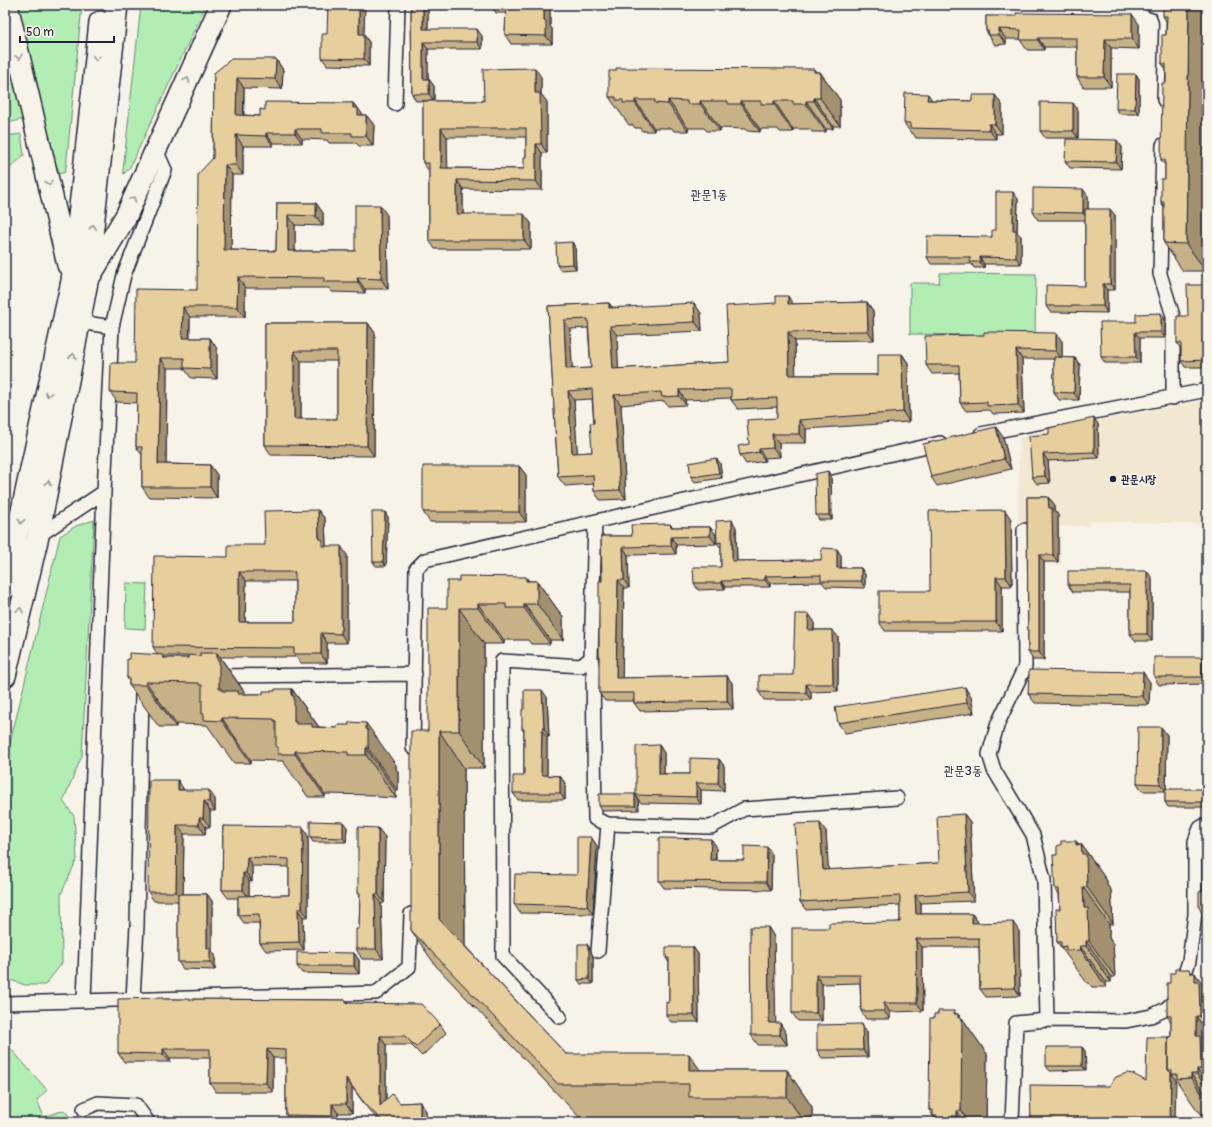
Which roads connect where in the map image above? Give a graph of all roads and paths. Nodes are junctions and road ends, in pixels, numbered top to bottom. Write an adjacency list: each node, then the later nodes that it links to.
1 (7, 5): 11 (highway, one-way to 11)
2 (102, 5): 11 (highway, one-way to 11)
3 (117, 5): 11 (highway, one-way to 3)
4 (221, 5): 10 (highway, one-way to 4)
5 (398, 5): 7 (street)
6 (1152, 5): 8 (street)
7 (395, 104)
8 (1164, 116)
9 (1164, 132): 15 (street)
10 (156, 150): 11 (highway, one-way to 10); 13 (street)
11 (79, 281): 12 (highway); 22 (highway, one-way to 22)
12 (79, 322): 13 (street); 21 (highway, one-way to 12)
13 (112, 327): 18 (street)
14 (1207, 390): 15 (street)
15 (1173, 398): 16 (street)
16 (969, 436)
17 (953, 440): 19 (street)
18 (104, 492): 21 (street); 35 (street)
19 (595, 522): 23 (street); 24 (street)
20 (1024, 530): 38 (street)
21 (38, 536): 25 (highway, one-way to 21)
22 (5, 588)
23 (591, 658): 30 (street); 37 (street)
24 (414, 674): 26 (street); 28 (street)
25 (5, 676)
26 (200, 676)
27 (153, 677): 34 (street)
28 (413, 762)
29 (897, 798): 30 (street)
30 (608, 824): 33 (street)
31 (1207, 824): 38 (street)
32 (411, 904): 34 (street)
33 (598, 951)
34 (133, 999): 35 (street)
35 (84, 1000): 36 (street)
36 (5, 1003)
37 (560, 1017)
38 (1047, 1020): 41 (street)
39 (84, 1109): 40 (street)
40 (148, 1122)
41 (1012, 1122)

